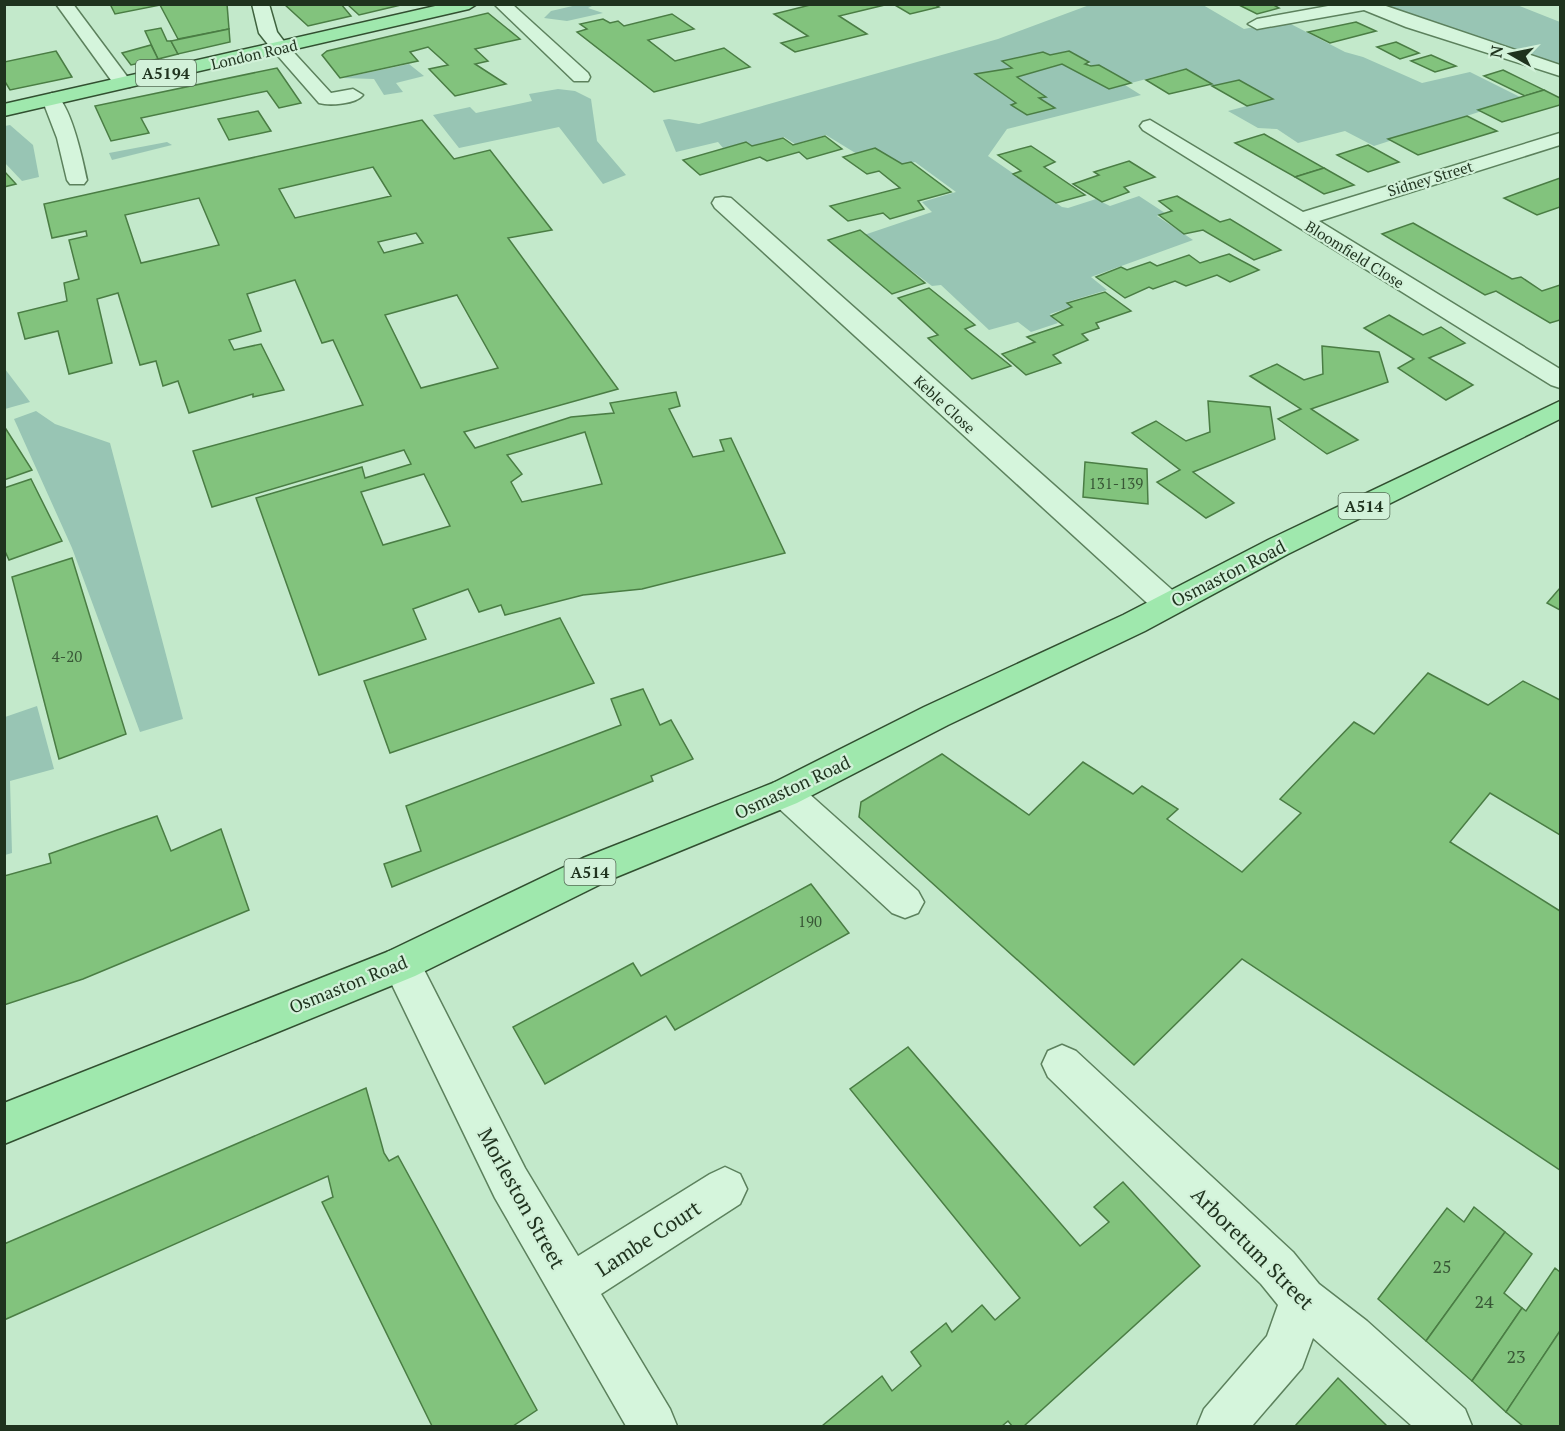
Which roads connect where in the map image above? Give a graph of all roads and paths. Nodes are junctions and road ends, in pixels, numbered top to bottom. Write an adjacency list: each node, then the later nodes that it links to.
1 (64, 4): 10 (street)
2 (260, 4): 7 (street)
3 (469, 4): 7 (main road, London Road / A5194)
4 (502, 4): 9 (street)
5 (1365, 5): 6 (street); 8 (street)
6 (1257, 24)
7 (280, 48): 10 (main road, London Road / A5194); 11 (street)
8 (1560, 71)
9 (581, 77)
10 (123, 83): 12 (main road, London Road / A5194)
11 (353, 95)
12 (52, 99): 13 (main road, London Road / A5194); 16 (street)
13 (4, 110)
14 (1150, 126): 18 (street, Bloomfield Close)
15 (1560, 139): 18 (street, Sidney Street)
16 (77, 180)
17 (723, 203): 21 (street, Keble Close)
18 (1299, 220): 19 (street, Bloomfield Close)
19 (1560, 380)
20 (1560, 409): 21 (main road, Osmaston Road / A514)
21 (1168, 604): 22 (main road, Osmaston Road / A514)
22 (785, 793): 23 (street); 24 (main road, Osmaston Road / A514)
23 (905, 902)
24 (401, 964): 26 (main road, Osmaston Road / A514); 28 (street, Morleston Street)
25 (1062, 1064): 29 (street, Arboretum Street)
26 (4, 1124)
27 (725, 1189): 28 (street, Lambe Court)
28 (571, 1287): 30 (street, Morleston Street)
29 (1303, 1300): 31 (street); 32 (street, Arboretum Street)
30 (653, 1426)
31 (1221, 1426)
32 (1448, 1426)

